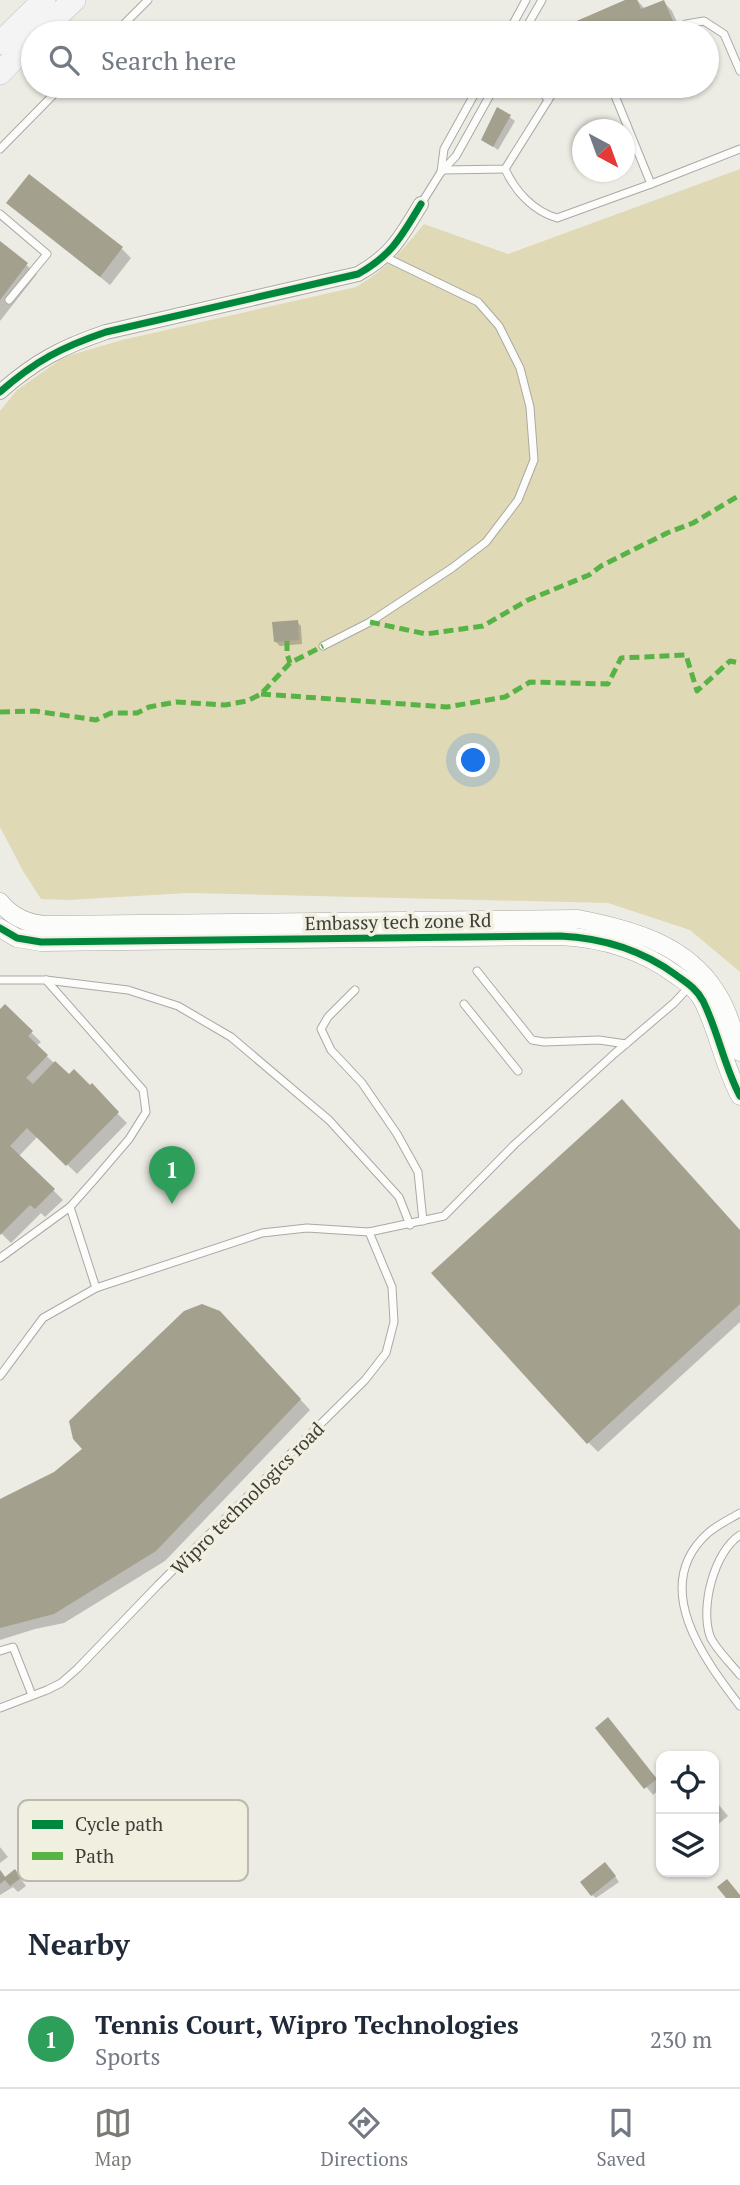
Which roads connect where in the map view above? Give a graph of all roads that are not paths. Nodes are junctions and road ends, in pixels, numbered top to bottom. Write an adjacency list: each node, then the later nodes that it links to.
1 (74, 0): 5 (main road)
2 (148, 0): 6 (lane)
3 (526, 0): 7 (lane)
4 (542, 0): 8 (lane)
5 (35, 13)
6 (127, 21)
7 (515, 21)
8 (530, 21)
9 (21, 25): 11 (main road)
10 (719, 31): 13 (lane)
11 (0, 43)
12 (21, 51): 14 (main road)
13 (740, 71)
14 (0, 73)
15 (50, 98): 20 (lane)
16 (472, 98): 23 (lane)
17 (488, 98): 23 (lane)
18 (616, 98): 24 (lane)
19 (548, 100): 22 (lane)
20 (0, 149)
21 (740, 149): 24 (lane)
22 (505, 169): 23 (lane); 24 (lane)
23 (442, 171): 25 (lane)
24 (651, 184)
25 (421, 204): 27 (street)
26 (0, 214): 28 (lane)
27 (385, 257): 29 (street); 30 (lane)
28 (9, 300)
29 (0, 392)
30 (323, 646)
31 (0, 902): 34 (street, Embassy tech zone Rd)
32 (0, 928): 34 (street)
33 (477, 971): 39 (lane)
34 (697, 979): 39 (lane); 40 (street, Embassy tech zone Rd); 42 (street)
35 (0, 980): 36 (lane)
36 (46, 980): 43 (lane); 45 (lane)
37 (355, 990): 44 (lane)
38 (464, 1004): 41 (lane)
39 (626, 1044): 44 (lane)
40 (740, 1052)
41 (518, 1071)
42 (740, 1096)
43 (70, 1207): 47 (lane); 48 (lane)
44 (424, 1221): 45 (lane)
45 (410, 1225): 46 (lane)
46 (369, 1231): 48 (lane); 54 (lane, Wipro technologics road)
47 (0, 1258)
48 (96, 1288): 49 (lane)
49 (0, 1376)
50 (740, 1513): 55 (lane)
51 (740, 1535): 53 (lane)
52 (0, 1651): 54 (lane)
53 (739, 1671)
54 (32, 1695): 56 (lane, Wipro technologics road)
55 (740, 1706)
56 (0, 1707)

